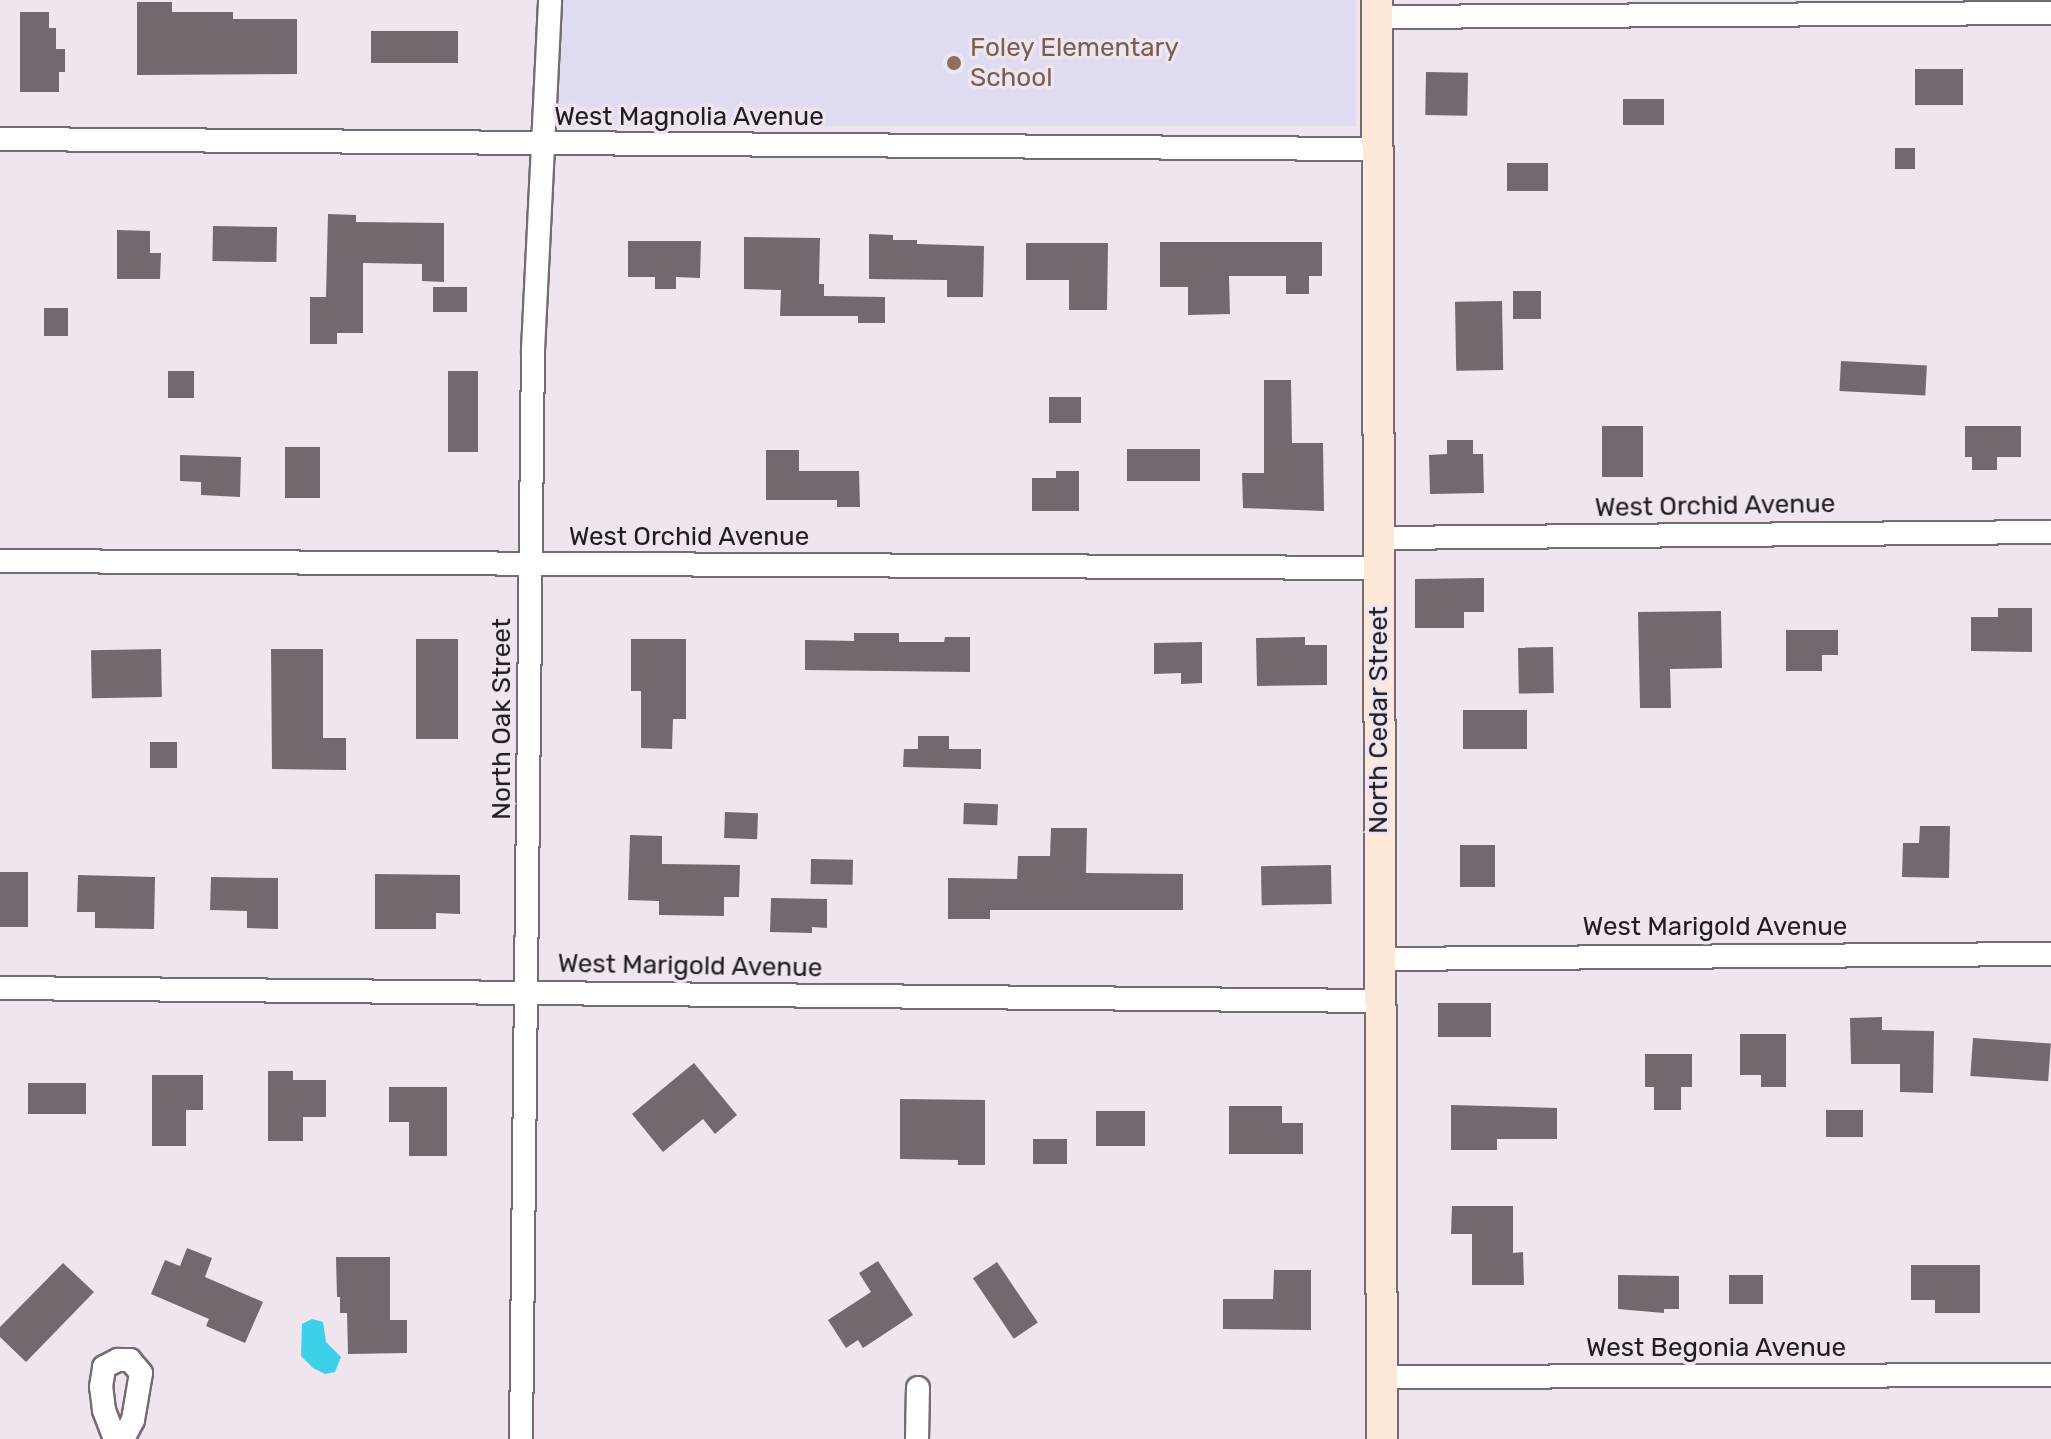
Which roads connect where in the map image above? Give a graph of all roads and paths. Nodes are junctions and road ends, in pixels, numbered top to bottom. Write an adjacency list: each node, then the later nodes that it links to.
1 (550, 0): 5 (street, North Oak Street)
2 (1377, 9): 3 (street); 6 (street, North Cedar Street)
3 (2051, 13)
4 (0, 139): 5 (street, West Magnolia Avenue)
5 (544, 144): 6 (street, West Magnolia Avenue); 10 (street, North Oak Street)
6 (1377, 149): 8 (street, North Cedar Street)
7 (2051, 532): 8 (street, West Orchid Avenue)
8 (1379, 553): 10 (street, West Orchid Avenue); 12 (street, North Cedar Street)
9 (0, 561): 10 (street, West Orchid Avenue)
10 (531, 565): 14 (street, North Oak Street)
11 (2051, 954): 12 (street, West Marigold Avenue)
12 (1380, 959): 15 (street, North Cedar Street)
13 (0, 988): 14 (street, West Marigold Avenue)
14 (527, 993): 15 (street, West Marigold Avenue); 21 (street, North Oak Street)
15 (1380, 1001): 17 (street, North Cedar Street)
16 (2051, 1375): 17 (street, West Begonia Avenue)
17 (1382, 1377): 23 (street, North Cedar Street)
18 (918, 1388): 22 (street)
19 (115, 1439): 20 (street)
20 (123, 1439)
21 (521, 1439)
22 (917, 1439)
23 (1382, 1439)

